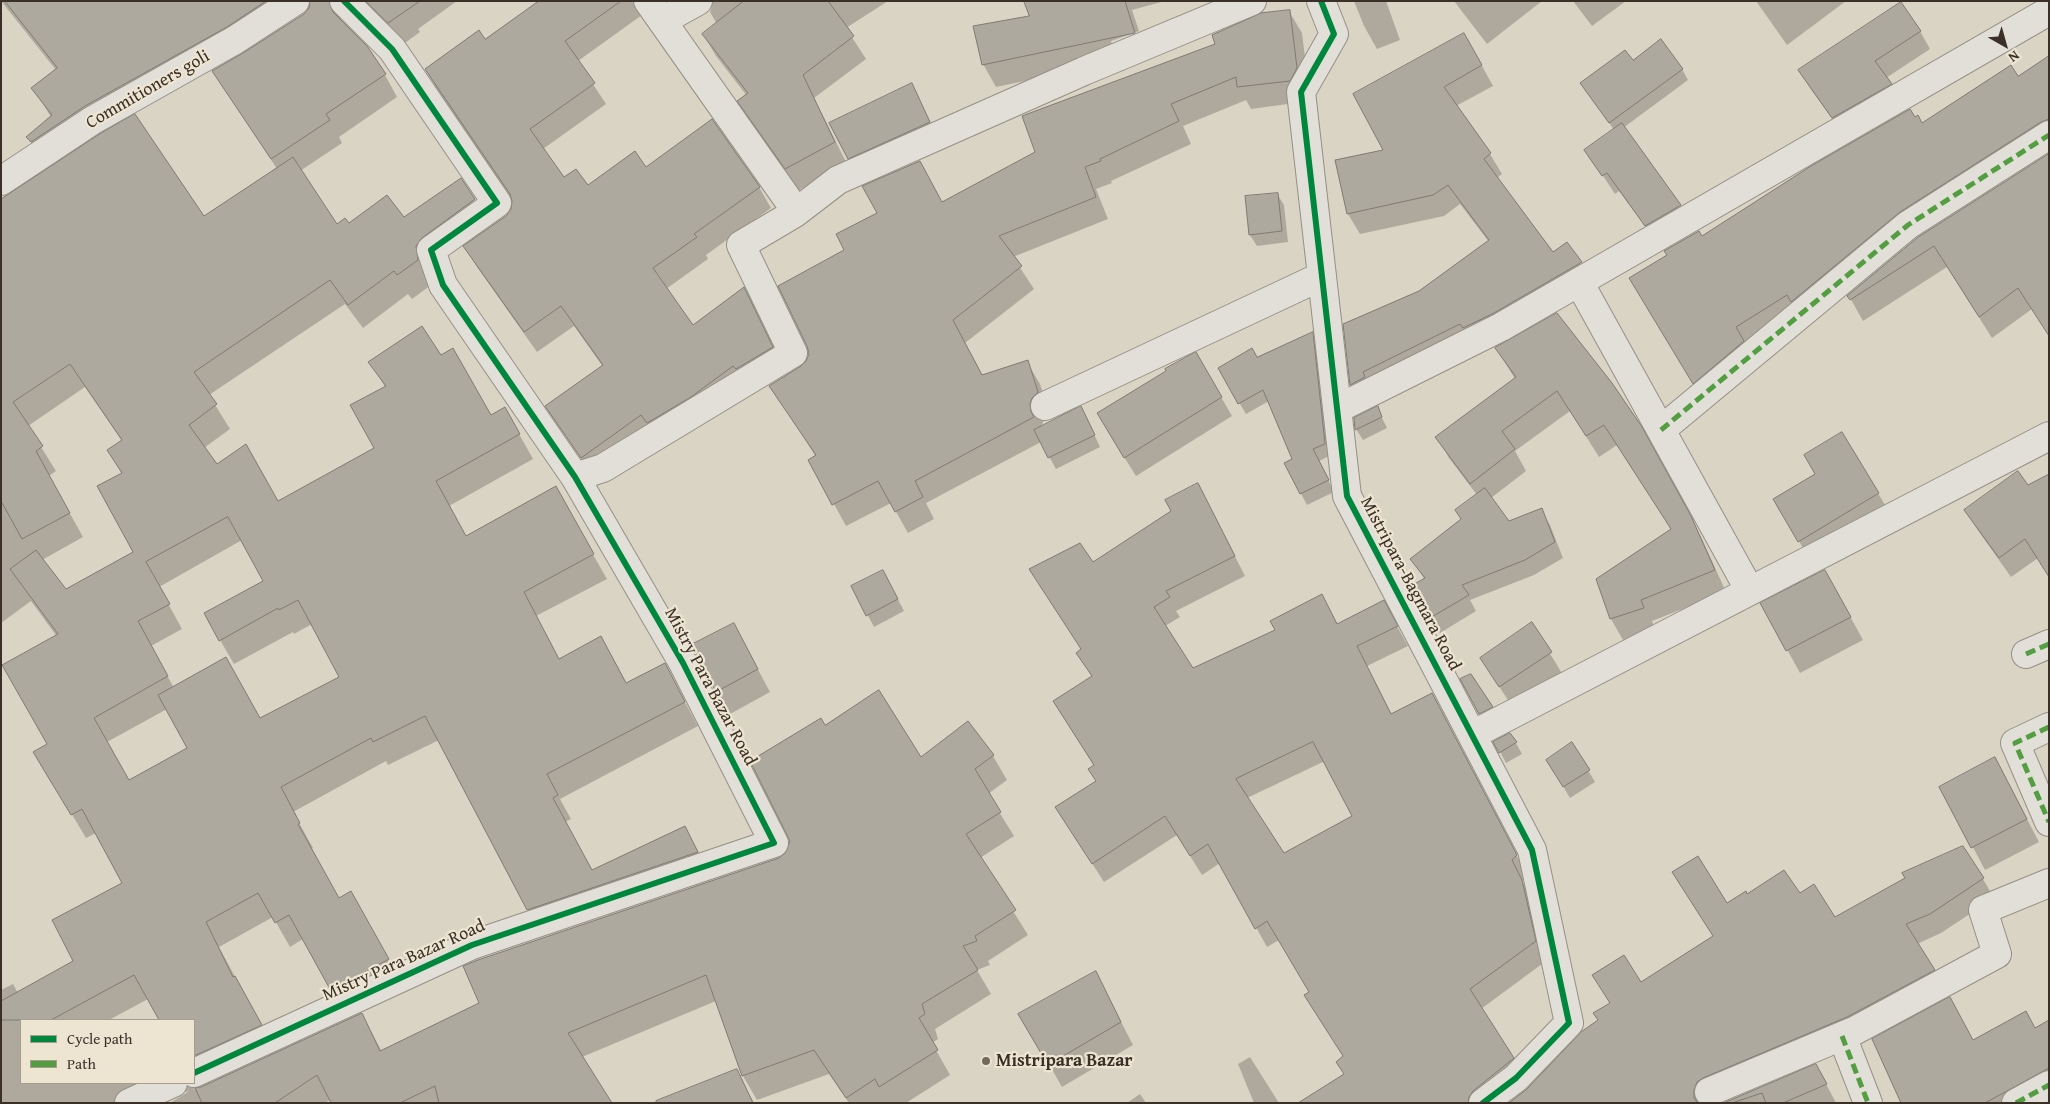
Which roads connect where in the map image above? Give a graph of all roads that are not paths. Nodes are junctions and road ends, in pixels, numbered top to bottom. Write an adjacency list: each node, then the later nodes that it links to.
1 (295, 1): 9 (street, Commitioners goli)
2 (344, 1): 17 (street, Mistry Para Bazar Road)
3 (698, 1): 6 (street)
4 (1252, 1): 10 (street)
5 (1321, 1): 11 (street, Mistripara-Bagmara Road)
6 (655, 11): 10 (street)
7 (2049, 11): 12 (street)
8 (2049, 135): 15 (street)
9 (1, 181)
10 (796, 211): 17 (street)
11 (1322, 276): 13 (street); 14 (street, Mistripara-Bagmara Road)
12 (1578, 282): 14 (street); 15 (street)
13 (1045, 406)
14 (1337, 409): 20 (street, Mistripara-Bagmara Road)
15 (1661, 430): 18 (street)
16 (2049, 436): 18 (street)
17 (575, 477): 24 (street, Mistry Para Bazar Road)
18 (1750, 591): 20 (street)
19 (2049, 727): 21 (street)
20 (1472, 735): 29 (street, Mistripara-Bagmara Road)
21 (2049, 822)
22 (2049, 883): 23 (street)
23 (1842, 1036): 27 (street); 30 (street)
24 (195, 1073)
25 (171, 1084): 28 (street)
26 (2049, 1085): 31 (street)
27 (1709, 1092)
28 (129, 1103)
29 (1483, 1103)
30 (1868, 1103)
31 (2016, 1103)

